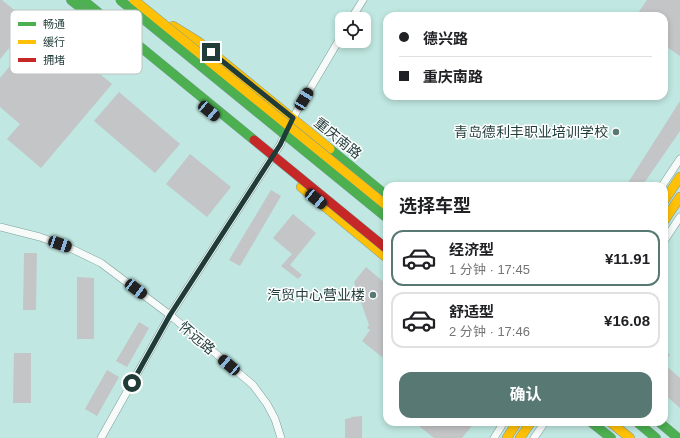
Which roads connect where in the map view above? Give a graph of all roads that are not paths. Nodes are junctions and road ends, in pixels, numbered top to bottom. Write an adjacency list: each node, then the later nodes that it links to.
1 (71, 0): 7 (main road)
2 (83, 0): 8 (main road, bridge)
3 (96, 0): 9 (main road)
4 (120, 0): 10 (main road, bridge)
5 (136, 0): 17 (main road, 重庆南路); 25 (main road, bridge)
6 (363, 0): 11 (street)
7 (84, 10)
8 (95, 10)
9 (108, 10)
10 (132, 10)
11 (356, 12)
12 (142, 18): 26 (main road, bridge)
13 (142, 38): 31 (main road)
14 (335, 47): 17 (street)
15 (142, 48): 32 (main road, bridge)
16 (142, 56): 19 (main road)
17 (293, 118): 19 (street); 22 (main road, 重庆南路)
18 (680, 159): 21 (street)
19 (269, 161): 33 (main road); 34 (street)
20 (680, 177): 23 (main road)
21 (665, 182)
22 (383, 193)
23 (668, 195)
24 (680, 197): 27 (main road)
25 (383, 203)
26 (383, 215)
27 (668, 215)
28 (680, 217): 30 (street)
29 (0, 227): 34 (street, 怀远路)
30 (668, 235)
31 (383, 236)
32 (383, 246)
33 (383, 255)
34 (170, 315): 43 (street); 44 (street, 怀远路)
35 (502, 426): 45 (street)
36 (515, 426): 46 (main road)
37 (528, 426): 47 (main road)
38 (542, 426): 48 (street)
39 (596, 426): 49 (main road)
40 (615, 426): 50 (main road)
41 (642, 426): 51 (main road)
42 (664, 426): 52 (main road)
43 (101, 438)
44 (281, 438)
45 (494, 438)
46 (507, 438)
47 (520, 438)
48 (534, 438)
49 (612, 438)
50 (630, 438)
51 (656, 438)
52 (678, 438)

